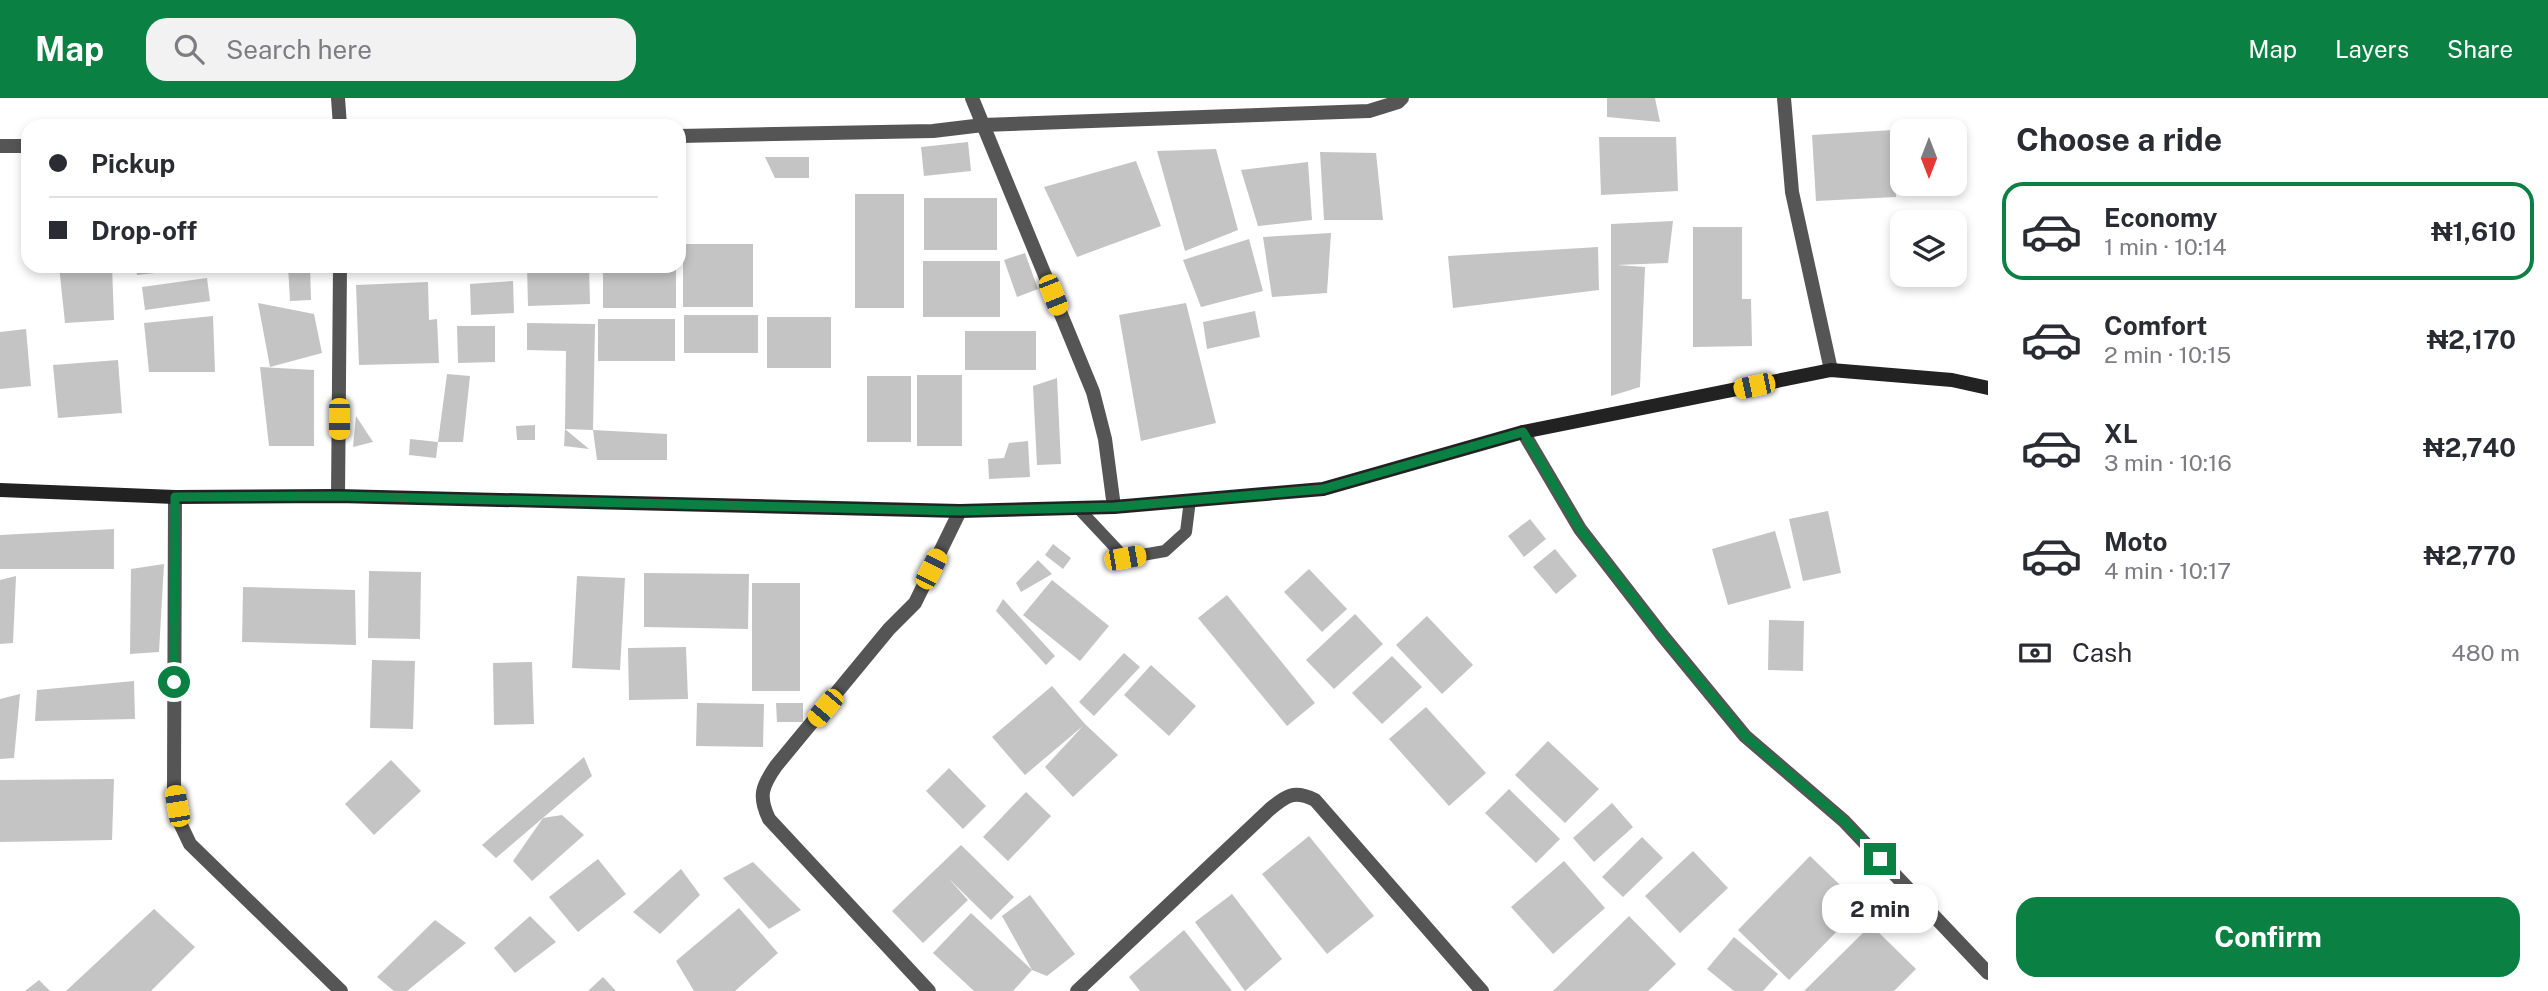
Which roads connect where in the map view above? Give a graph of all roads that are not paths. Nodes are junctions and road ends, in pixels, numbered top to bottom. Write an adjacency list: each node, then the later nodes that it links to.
1 (338, 98): 5 (street)
2 (972, 98): 6 (street)
3 (1402, 98): 6 (street)
4 (1784, 98): 11 (street)
5 (340, 119)
6 (983, 125): 7 (street); 18 (street)
7 (686, 136)
8 (0, 146): 9 (street)
9 (21, 146)
10 (340, 273): 15 (street)
11 (1831, 370): 12 (street); 13 (street)
12 (1988, 388)
13 (1523, 432): 17 (street); 21 (street)
14 (0, 490): 16 (street)
15 (338, 496): 16 (street); 20 (street)
16 (175, 497): 22 (street)
17 (1190, 500): 18 (street); 19 (lane)
18 (1114, 507): 19 (street)
19 (1078, 508): 20 (street)
20 (960, 511): 23 (street)
21 (1988, 973)
22 (341, 991)
23 (929, 991)
24 (1077, 991): 25 (street)
25 (1482, 991)

